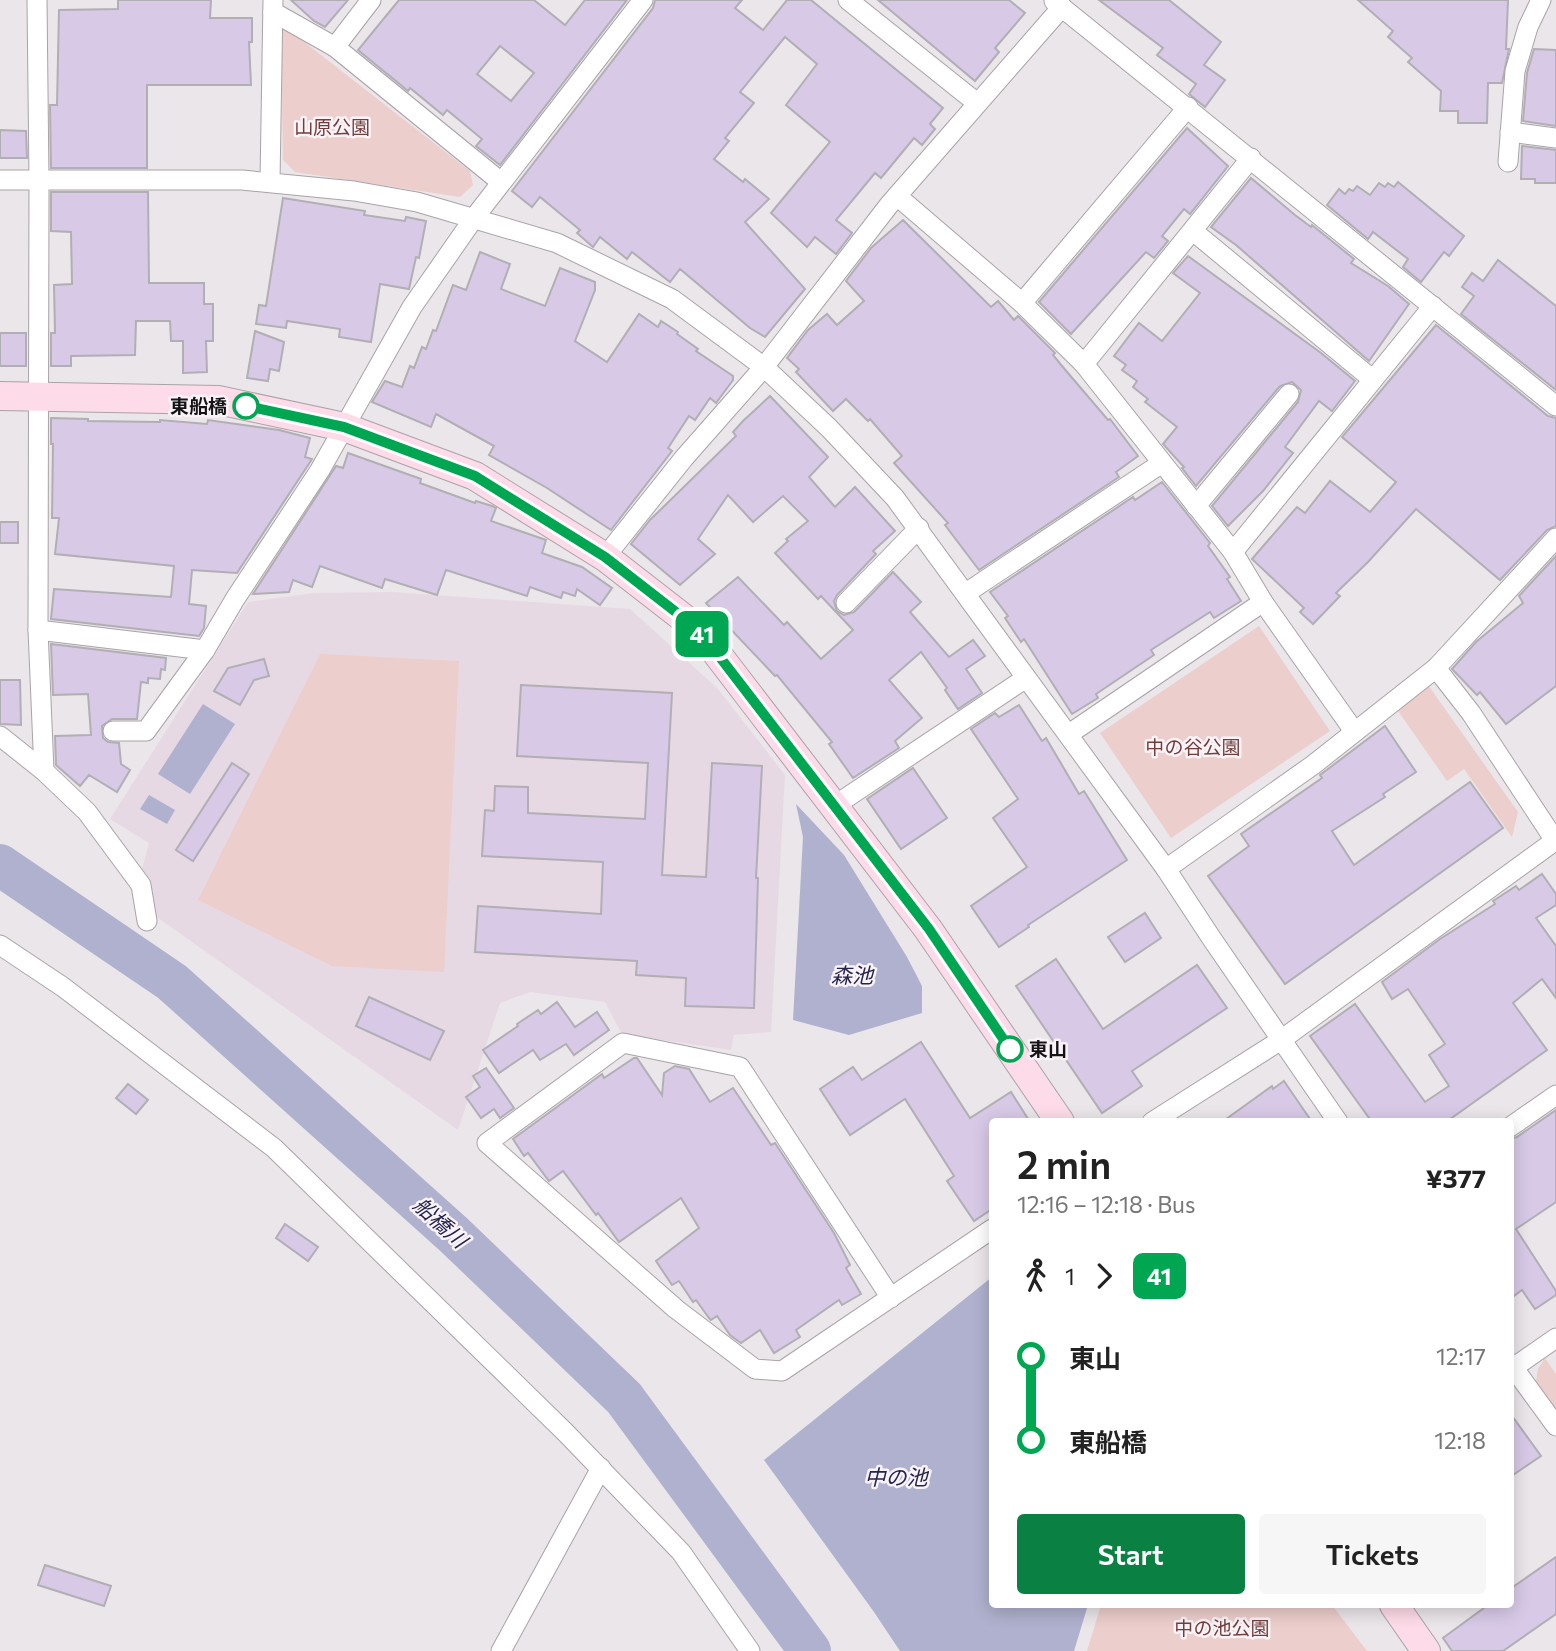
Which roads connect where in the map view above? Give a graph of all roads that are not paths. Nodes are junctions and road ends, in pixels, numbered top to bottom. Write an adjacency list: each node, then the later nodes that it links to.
1 (37, 0): 16 (street)
2 (371, 0): 8 (street)
3 (643, 0): 18 (street)
4 (848, 0): 9 (street)
5 (1541, 0): 11 (street)
6 (1058, 3): 9 (street); 10 (street)
7 (273, 6): 8 (street); 17 (street)
8 (335, 47): 18 (street)
9 (977, 103): 19 (street)
10 (1188, 107): 13 (street); 22 (street)
11 (1510, 132): 12 (street); 14 (street)
12 (1556, 138)
13 (1251, 158): 21 (street); 23 (street)
14 (1508, 162)
15 (0, 180): 16 (street)
16 (39, 180): 17 (street); 29 (street)
17 (270, 181): 20 (street)
18 (501, 182): 20 (street)
19 (897, 196): 22 (street); 25 (street)
20 (474, 218): 25 (street); 31 (street)
21 (1193, 231): 24 (street); 26 (street)
22 (1023, 303): 24 (street)
23 (1433, 306): 26 (street); 30 (street)
24 (1084, 364): 32 (street)
25 (764, 368): 34 (street); 37 (street)
26 (1371, 379): 36 (street)
27 (1289, 394): 33 (street)
28 (0, 396): 29 (street)
29 (38, 397): 31 (street); 41 (street)
30 (1556, 405)
31 (344, 427): 37 (street); 42 (street)
32 (1162, 463): 33 (street); 38 (street)
33 (1196, 506): 36 (street)
34 (919, 528): 38 (street); 40 (street)
35 (1556, 538): 43 (street)
36 (1233, 552): 39 (street)
37 (605, 557): 50 (street)
38 (967, 593): 44 (street)
39 (1263, 602): 46 (street); 47 (street)
40 (846, 603)
41 (38, 630): 42 (street); 49 (street)
42 (205, 650): 45 (street)
43 (1436, 668): 46 (street); 51 (street)
44 (1026, 678): 47 (street); 50 (street)
45 (113, 731)
46 (1354, 731): 52 (street)
47 (1069, 734): 52 (street)
48 (0, 736): 49 (street)
49 (44, 771): 53 (street)
50 (834, 806): 57 (street)
51 (1556, 841): 55 (street)
52 (1166, 869): 55 (street)
53 (147, 921)
54 (0, 945): 67 (street)
55 (1281, 1040): 58 (street); 59 (street)
56 (1556, 1095): 60 (street)
57 (1057, 1118)
58 (1158, 1118)
59 (1335, 1118)
60 (1514, 1124)
61 (989, 1231): 62 (street)
62 (891, 1298): 62 (street)
63 (1556, 1338): 64 (street)
64 (1514, 1365)
65 (1514, 1371): 66 (street)
66 (1556, 1426)
67 (601, 1468): 69 (street); 70 (street)
68 (1396, 1608): 71 (street)
69 (501, 1651)
70 (750, 1651)
71 (1426, 1651)

